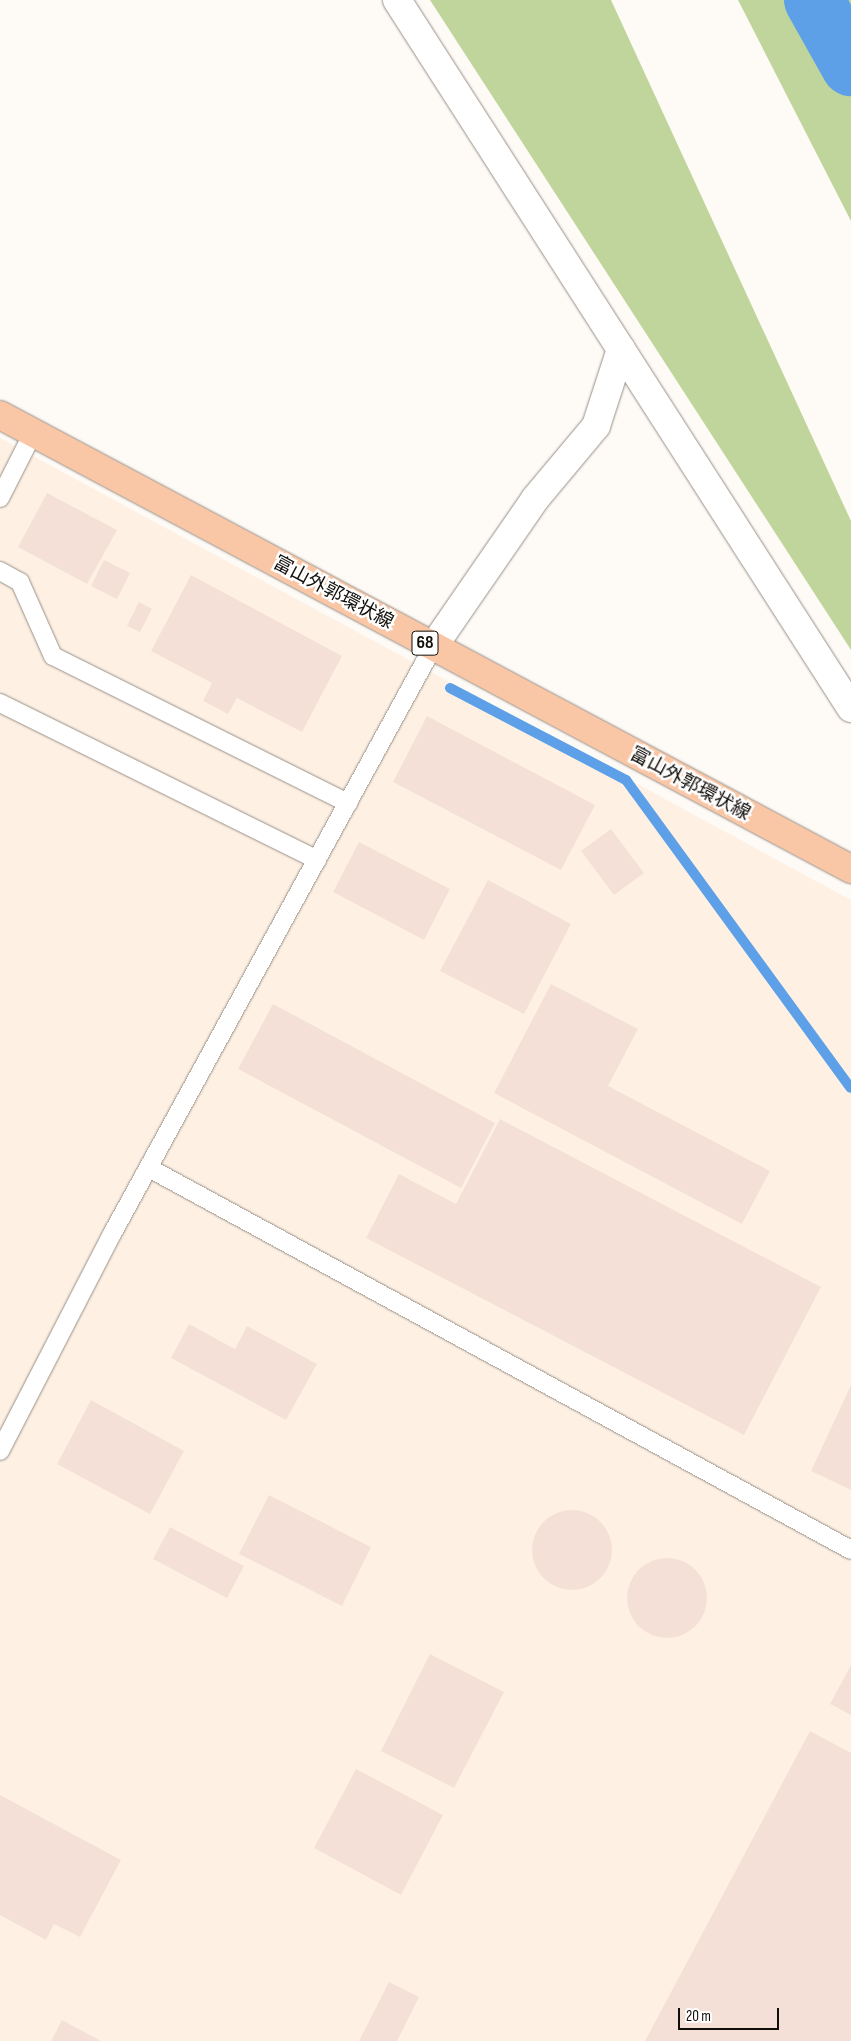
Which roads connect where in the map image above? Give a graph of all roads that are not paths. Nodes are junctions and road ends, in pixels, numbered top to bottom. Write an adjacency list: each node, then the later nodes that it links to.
1 (397, 0): 2 (street)
2 (620, 349): 7 (street); 9 (street)
3 (0, 415): 4 (main road, 富山外郭環状線 / 68)
4 (33, 433): 5 (lane); 7 (main road, 富山外郭環状線 / 68)
5 (0, 498)
6 (0, 572): 10 (lane)
7 (433, 647): 10 (lane); 12 (main road, 富山外郭環状線 / 68)
8 (0, 703): 11 (lane)
9 (851, 708)
10 (348, 803): 11 (lane)
11 (317, 860): 13 (lane)
12 (851, 869)
13 (149, 1168): 14 (lane); 15 (lane)
14 (0, 1451)
15 (851, 1550)

